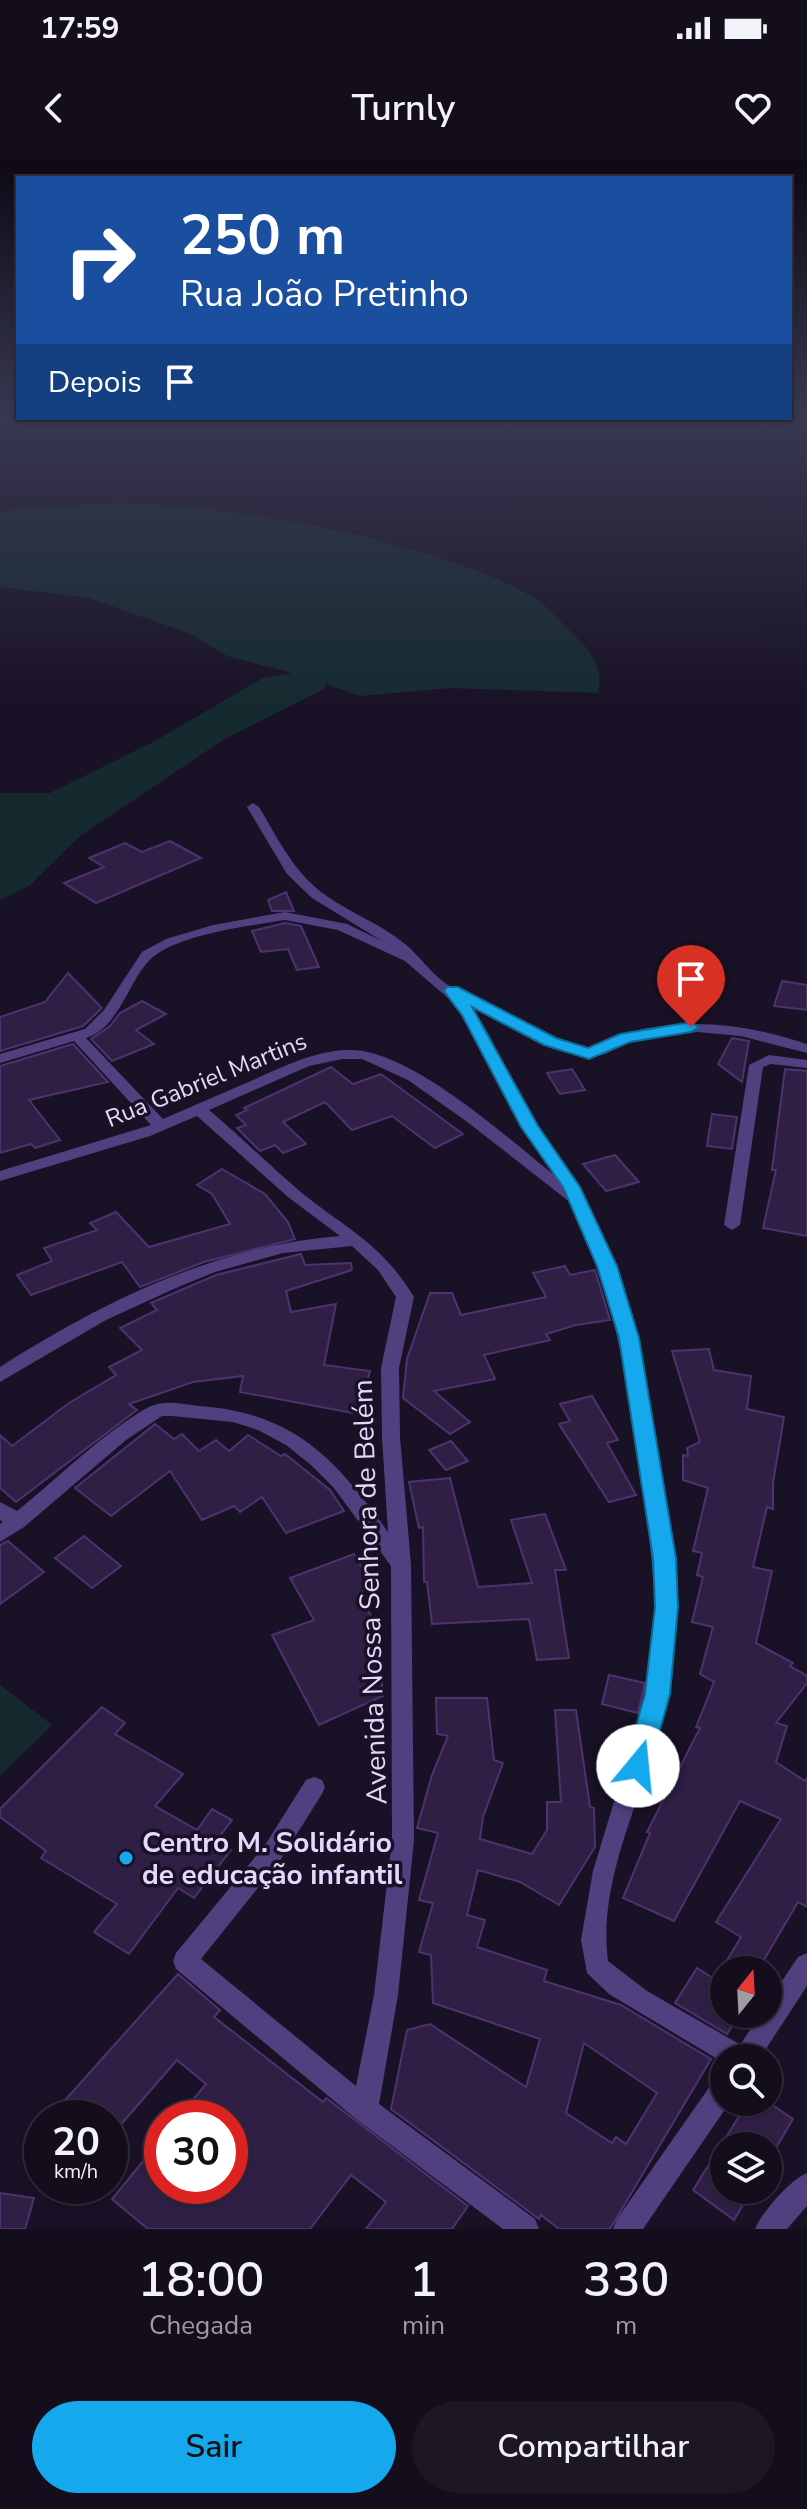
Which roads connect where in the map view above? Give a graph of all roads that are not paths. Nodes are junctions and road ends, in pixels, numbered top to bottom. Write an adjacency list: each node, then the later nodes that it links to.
1 (253, 807): 2 (street)
2 (409, 958): 3 (street); 4 (street)
3 (452, 991): 5 (street); 11 (street)
4 (78, 1037): 6 (street); 9 (street)
5 (807, 1049)
6 (0, 1059)
7 (807, 1064): 12 (street)
8 (199, 1110): 9 (street, Rua Gabriel Martins); 11 (street, Rua Gabriel Martins); 13 (street, Avenida Nossa Senhora de Belém)
9 (161, 1126): 10 (street, Rua Gabriel Martins)
10 (0, 1176)
11 (579, 1202): 21 (street)
12 (732, 1225)
13 (357, 1240): 14 (street); 18 (street, Avenida Nossa Senhora de Belém)
14 (0, 1376)
15 (0, 1509): 16 (street)
16 (17, 1522): 17 (street); 18 (street)
17 (0, 1534)
18 (401, 1567): 24 (street, Avenida Nossa Senhora de Belém)
19 (314, 1787): 24 (street)
20 (807, 1965): 22 (street)
21 (717, 2044)
22 (752, 2044)
23 (710, 2108): 27 (street)
24 (365, 2110): 26 (street)
25 (807, 2186): 28 (street)
26 (525, 2229)
27 (627, 2229)
28 (769, 2229)

